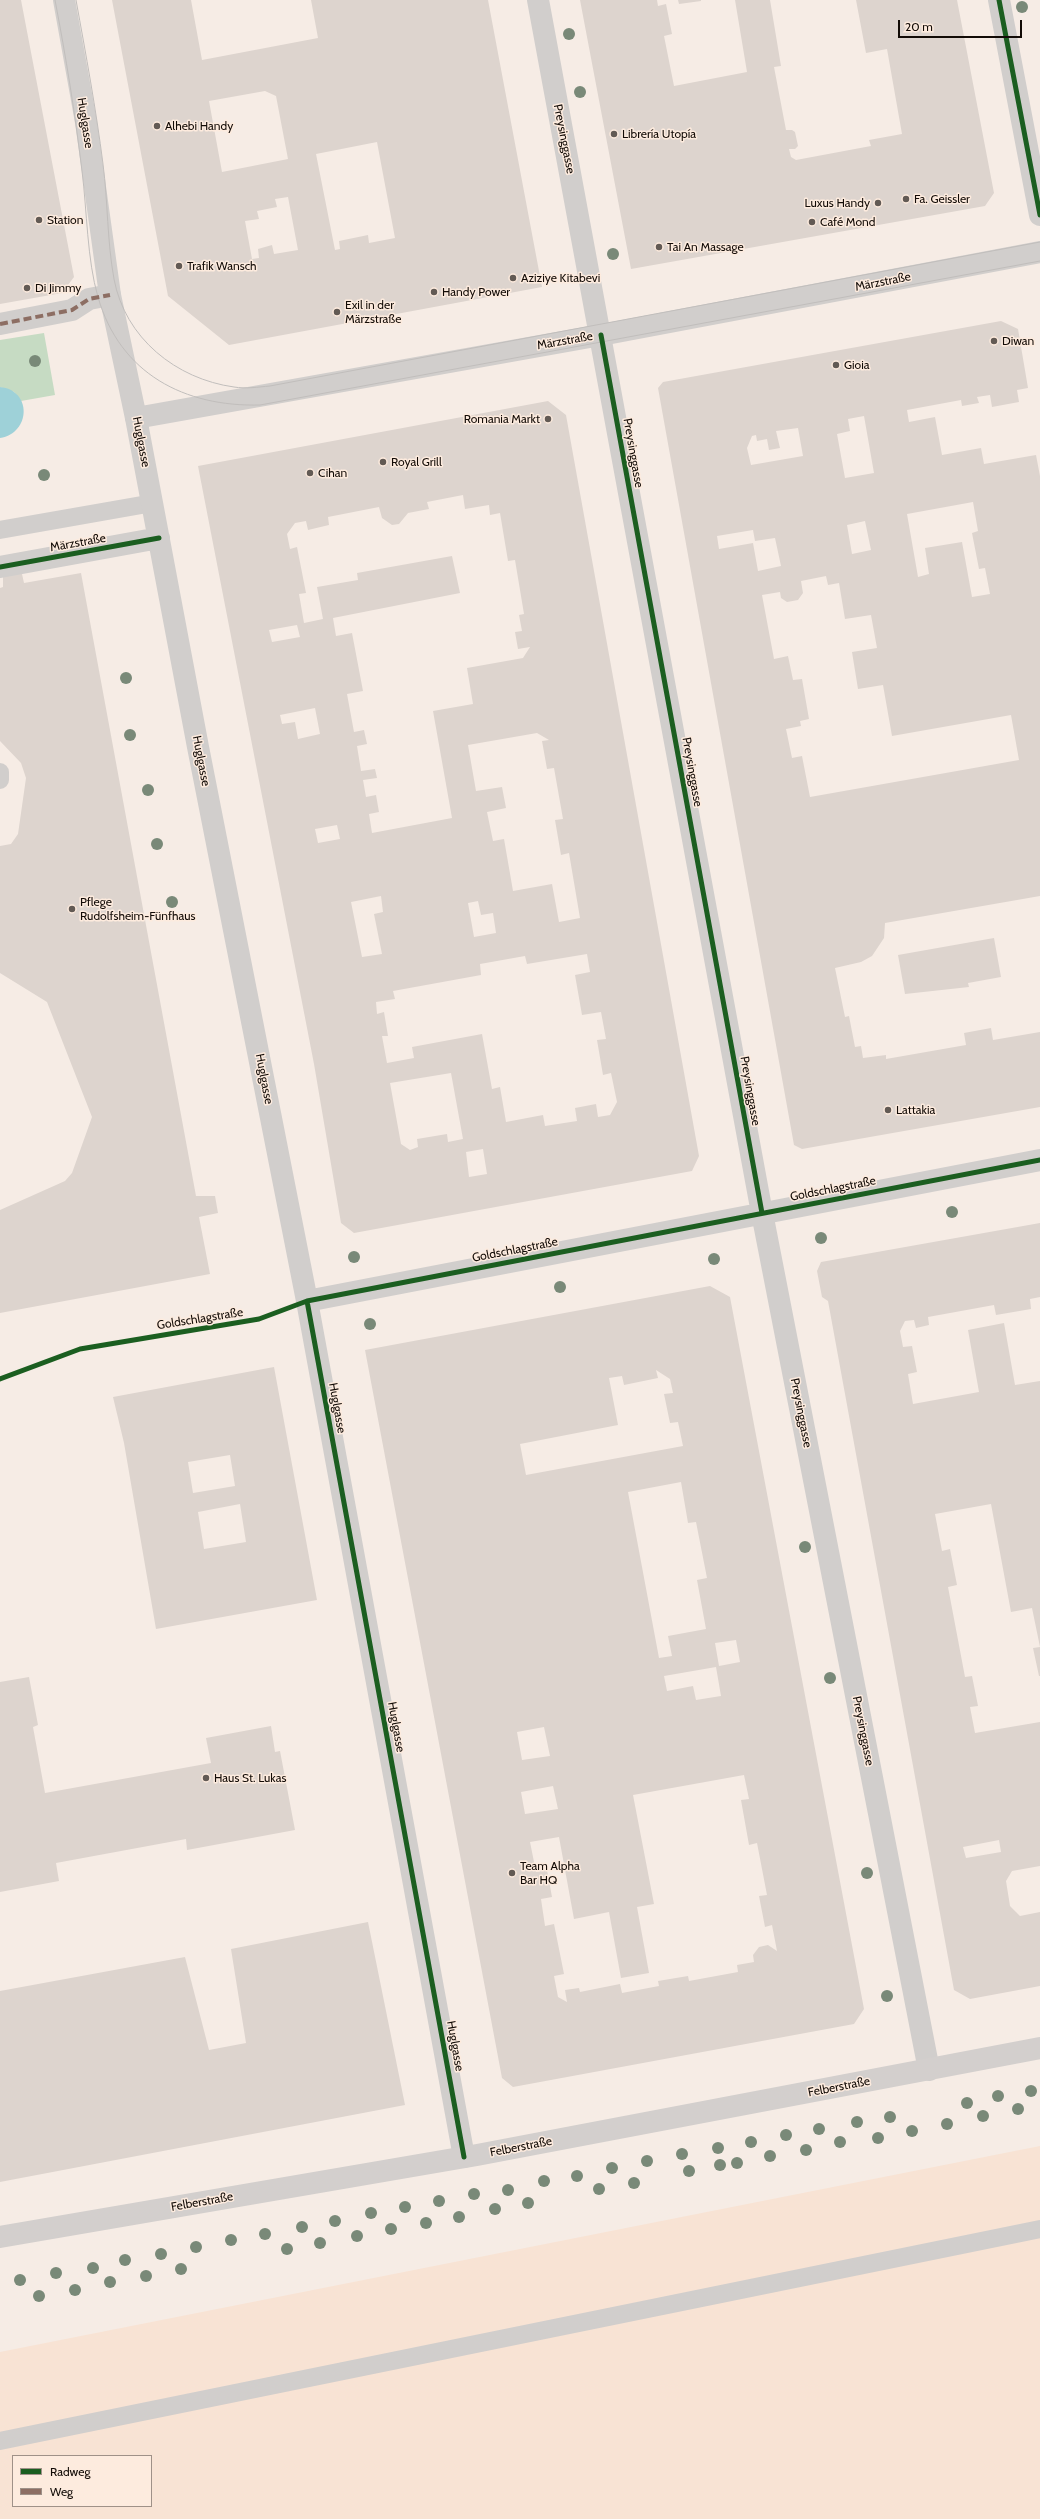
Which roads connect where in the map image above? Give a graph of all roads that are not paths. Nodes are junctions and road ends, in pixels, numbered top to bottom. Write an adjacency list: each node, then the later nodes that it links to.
1 (64, 0): 6 (street, Huglgasse)
2 (538, 0): 8 (street, Preysinggasse)
3 (999, 0): 4 (street)
4 (1040, 215)
5 (1040, 252): 8 (street, Märzstraße)
6 (110, 295): 7 (street); 9 (street, Huglgasse)
7 (0, 324)
8 (601, 335): 9 (street, Märzstraße); 17 (street, Preysinggasse)
9 (136, 418): 10 (street, Huglgasse)
10 (153, 503): 11 (lane); 12 (street, Huglgasse)
11 (0, 530)
12 (159, 538): 13 (street, Märzstraße); 18 (street, Huglgasse)
13 (0, 571)
14 (0, 772): 15 (lane)
15 (0, 780)
16 (1040, 1160): 17 (street, Goldschlagstraße)
17 (762, 1213): 18 (street, Goldschlagstraße); 20 (street, Preysinggasse)
18 (307, 1301): 21 (street, Huglgasse)
19 (1040, 2048): 20 (main road, Felberstraße)
20 (929, 2070): 21 (main road, Felberstraße)
21 (464, 2157): 23 (main road, Felberstraße)
22 (1040, 2229): 24 (lane)
23 (0, 2237)
24 (0, 2441)

